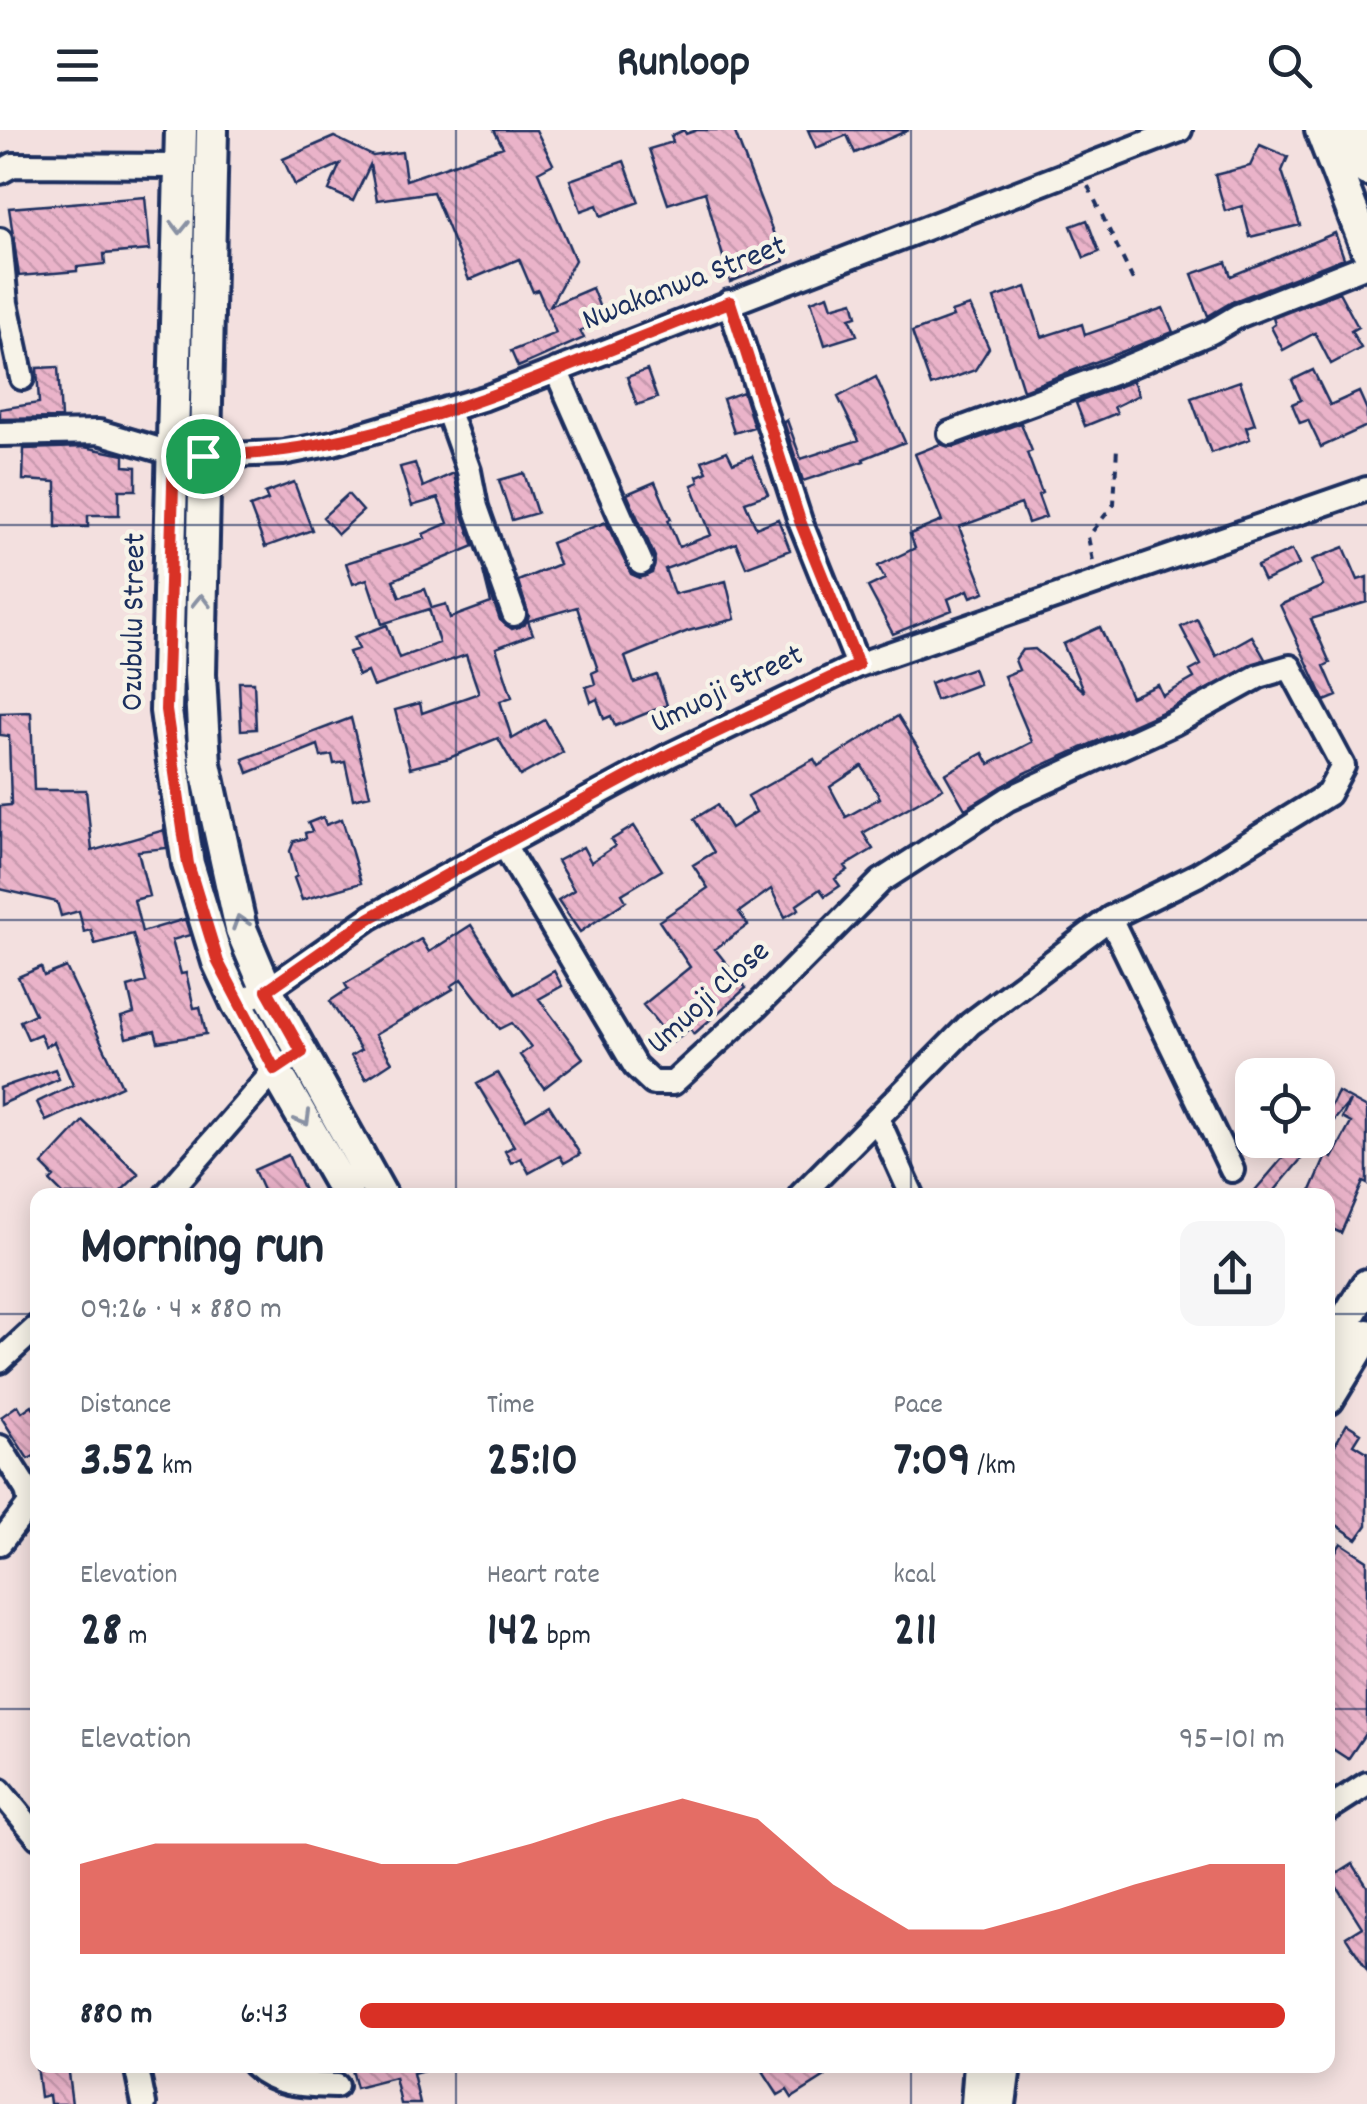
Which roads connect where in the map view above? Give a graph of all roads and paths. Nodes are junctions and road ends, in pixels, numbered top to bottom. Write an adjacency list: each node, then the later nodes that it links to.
1 (182, 130): 6 (main road, Ozubulu Street)
2 (212, 130): 21 (main road, Ozubulu Street)
3 (1180, 130): 7 (street, Nwakanwa Street)
4 (1321, 130): 11 (main road)
5 (1352, 130): 9 (main road)
6 (181, 166): 8 (street); 21 (main road, Ozubulu Street, one-way to 21)
7 (1080, 168): 13 (path); 14 (street, Nwakanwa Street)
8 (3, 170)
9 (1367, 170)
10 (0, 240): 16 (street)
11 (1367, 249)
12 (1367, 265): 18 (street)
13 (1135, 284)
14 (730, 302): 15 (street, Nwakanwa Street); 26 (street)
15 (556, 370): 17 (street, Nwakanwa Street); 23 (street)
16 (22, 378)
17 (446, 409): 21 (street, Nwakanwa Street); 25 (street)
18 (950, 433)
19 (0, 434): 21 (street, Nwakanwa Street)
20 (1117, 447): 24 (path)
21 (189, 455): 29 (main road, Ozubulu Street, one-way to 21); 30 (main road, Ozubulu Street)
22 (1367, 489): 24 (street, Umuoji Street)
23 (641, 562)
24 (1098, 580): 26 (street, Umuoji Street)
25 (514, 614)
26 (858, 665): 27 (street, Umuoji Street)
27 (504, 845): 28 (street, Umuoji Close); 29 (street, Umuoji Street)
28 (1110, 918): 33 (street); 34 (street)
29 (267, 990): 30 (street, Umuoji Street); 31 (main road, Ozubulu Street)
30 (237, 1003): 32 (main road, Ozubulu Street)
31 (302, 1052): 32 (street); 37 (main road, Ozubulu Street)
32 (275, 1070): 35 (street); 36 (main road, Ozubulu Street, one-way to 36)
33 (878, 1120): 38 (street); 39 (street)
34 (1232, 1170)
35 (172, 1188)
36 (343, 1188)
37 (377, 1188)
38 (809, 1188)
39 (909, 1188)
40 (1367, 1284): 43 (main road)
41 (30, 1333): 44 (street)
42 (1367, 1335): 45 (main road)
43 (1335, 1337)
44 (0, 1361)
45 (1335, 1388)
46 (0, 1447): 47 (street)
47 (0, 1543)
48 (1367, 1784): 50 (street)
49 (0, 1791): 51 (street)
50 (1335, 1805)
51 (30, 1827)
52 (138, 2073): 57 (street)
53 (264, 2073): 56 (street)
54 (979, 2073): 58 (main road)
55 (1004, 2073): 59 (main road)
56 (336, 2086)
57 (144, 2104)
58 (977, 2104)
59 (1000, 2104)

